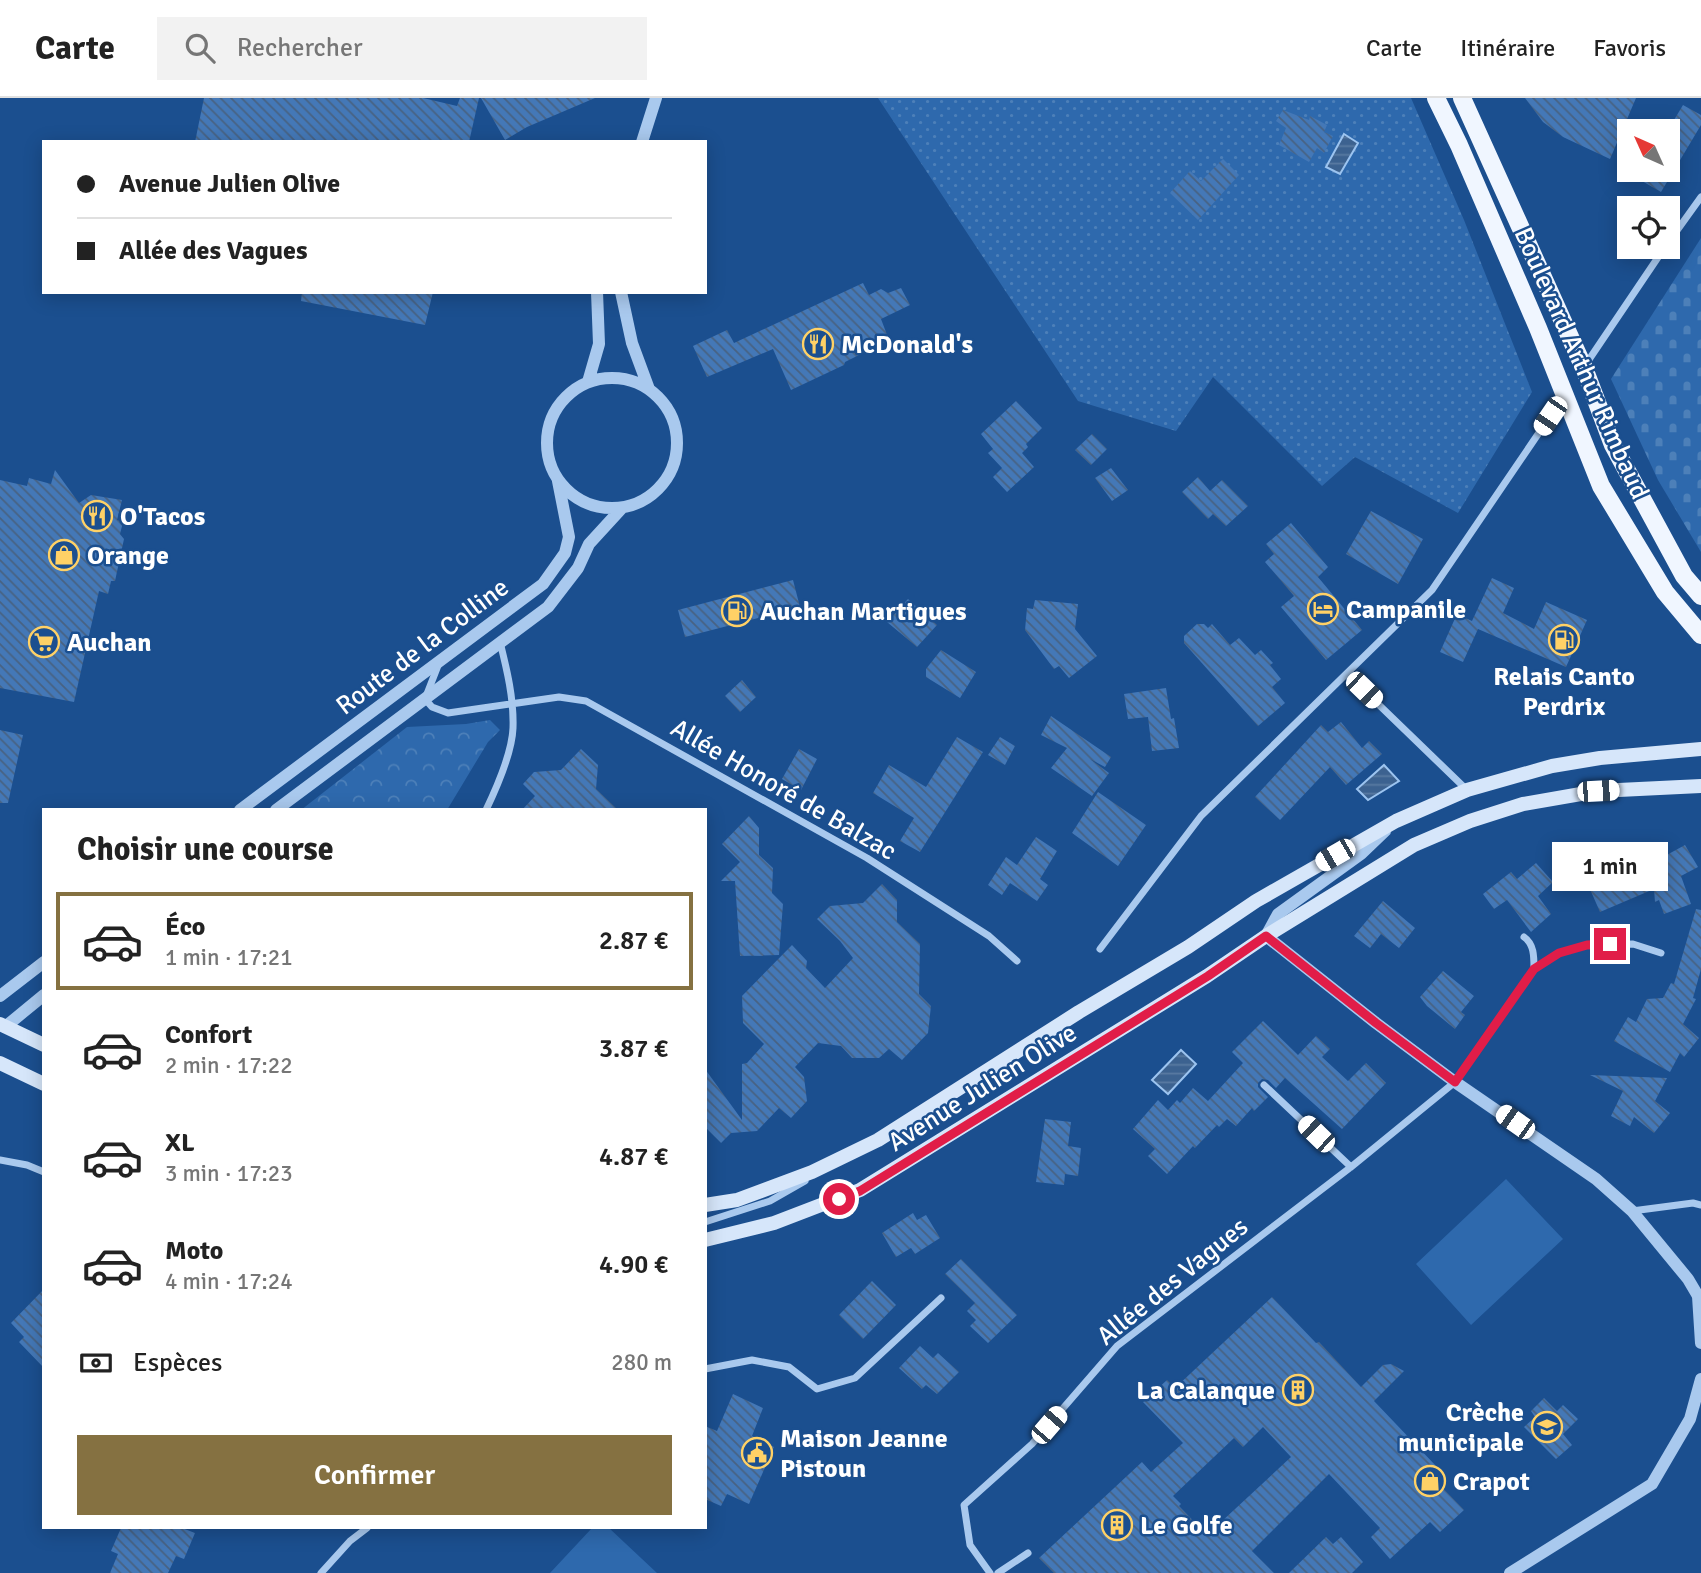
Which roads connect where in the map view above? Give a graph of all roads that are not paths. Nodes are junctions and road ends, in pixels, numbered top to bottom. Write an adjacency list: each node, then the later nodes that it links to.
1 (656, 98): 4 (street)
2 (1436, 98): 13 (main road, Boulevard Arthur Rimbaud)
3 (1462, 98): 10 (main road, Boulevard Arthur Rimbaud)
4 (643, 140)
5 (1701, 197): 6 (street)
6 (1680, 227)
7 (1658, 259): 10 (street)
8 (597, 294): 11 (street)
9 (621, 294): 12 (street)
10 (1584, 368): 16 (main road, Boulevard Arthur Rimbaud)
11 (588, 382): 12 (street); 14 (street)
12 (649, 388): 15 (street)
13 (1564, 396): 17 (main road, Boulevard Arthur Rimbaud); 20 (street)
14 (558, 481): 15 (street); 19 (street, Route de la Colline)
15 (622, 508): 18 (street, Route de la Colline)
16 (1701, 596)
17 (1701, 635)
18 (500, 642): 21 (street, Route de la Colline); 22 (street)
19 (440, 662): 21 (street); 26 (street, Route de la Colline)
20 (1347, 674): 25 (street); 32 (street)
21 (425, 699): 22 (street, Allée Honoré de Balzac); 27 (street, Route de la Colline)
22 (513, 703): 28 (street); 34 (street, Allée Honoré de Balzac)
23 (1701, 749): 25 (main road, Avenue Julien Olive)
24 (1701, 786): 30 (main road, Avenue Julien Olive)
25 (1467, 790): 29 (main road, Avenue Julien Olive)
26 (243, 808)
27 (279, 808)
28 (487, 808)
29 (1396, 821): 30 (street, Avenue Julien Olive); 45 (main road, Avenue Julien Olive)
30 (1266, 936): 42 (street); 53 (main road, Avenue Julien Olive)
31 (1524, 937): 36 (street)
32 (1100, 949)
33 (1661, 953): 36 (street, Allée des Vagues)
34 (1017, 961)
35 (42, 964): 37 (street)
36 (1534, 969): 42 (street, Allée des Vagues)
37 (0, 996)
38 (42, 997): 39 (street)
39 (2, 1027): 40 (main road)
40 (42, 1044)
41 (0, 1063): 43 (main road)
42 (1455, 1082): 47 (street, Allée des Vagues); 51 (street)
43 (42, 1083)
44 (1264, 1085): 47 (street)
45 (860, 1149): 49 (main road, Avenue Julien Olive); 52 (street, Avenue Julien Olive)
46 (0, 1160): 48 (street)
47 (1351, 1167): 61 (street, Allée des Vagues)
48 (42, 1171)
49 (707, 1205)
50 (1701, 1205): 51 (street)
51 (1632, 1211): 55 (street)
52 (707, 1221)
53 (707, 1240)
54 (941, 1298): 56 (street)
55 (1701, 1343)
56 (707, 1369)
57 (1701, 1379): 63 (street)
58 (366, 1529): 60 (street)
59 (1028, 1553): 62 (street)
60 (321, 1573)
61 (990, 1573)
62 (998, 1573)
63 (1510, 1573)

